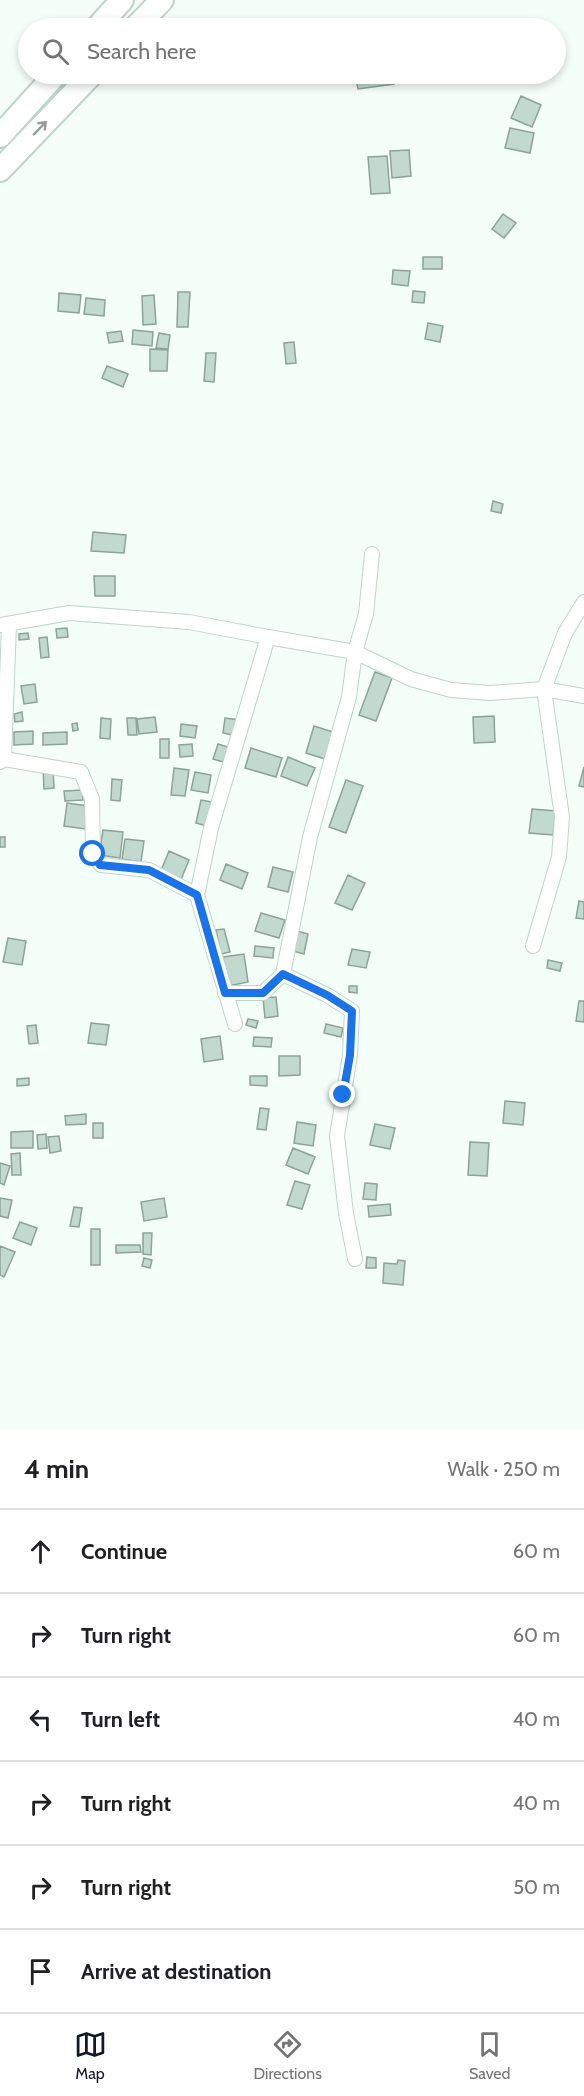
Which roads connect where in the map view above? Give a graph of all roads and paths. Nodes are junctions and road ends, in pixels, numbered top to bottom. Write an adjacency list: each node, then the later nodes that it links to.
1 (122, 0): 3 (highway)
2 (162, 0): 4 (highway)
3 (106, 18)
4 (145, 18)
5 (47, 84): 7 (highway)
6 (82, 84): 8 (highway, one-way to 6)
7 (0, 136)
8 (0, 170)
9 (372, 554): 13 (street)
10 (584, 602): 14 (street)
11 (5, 625): 12 (street); 16 (street)
12 (268, 637): 13 (street); 17 (street)
13 (355, 652): 14 (street); 19 (street)
14 (544, 689): 15 (street); 18 (street)
15 (584, 696)
16 (2, 760): 17 (street)
17 (197, 895): 20 (street)
18 (533, 946)
19 (283, 974): 20 (street); 22 (street)
20 (225, 993): 21 (street)
21 (235, 1024)
22 (355, 1259)

